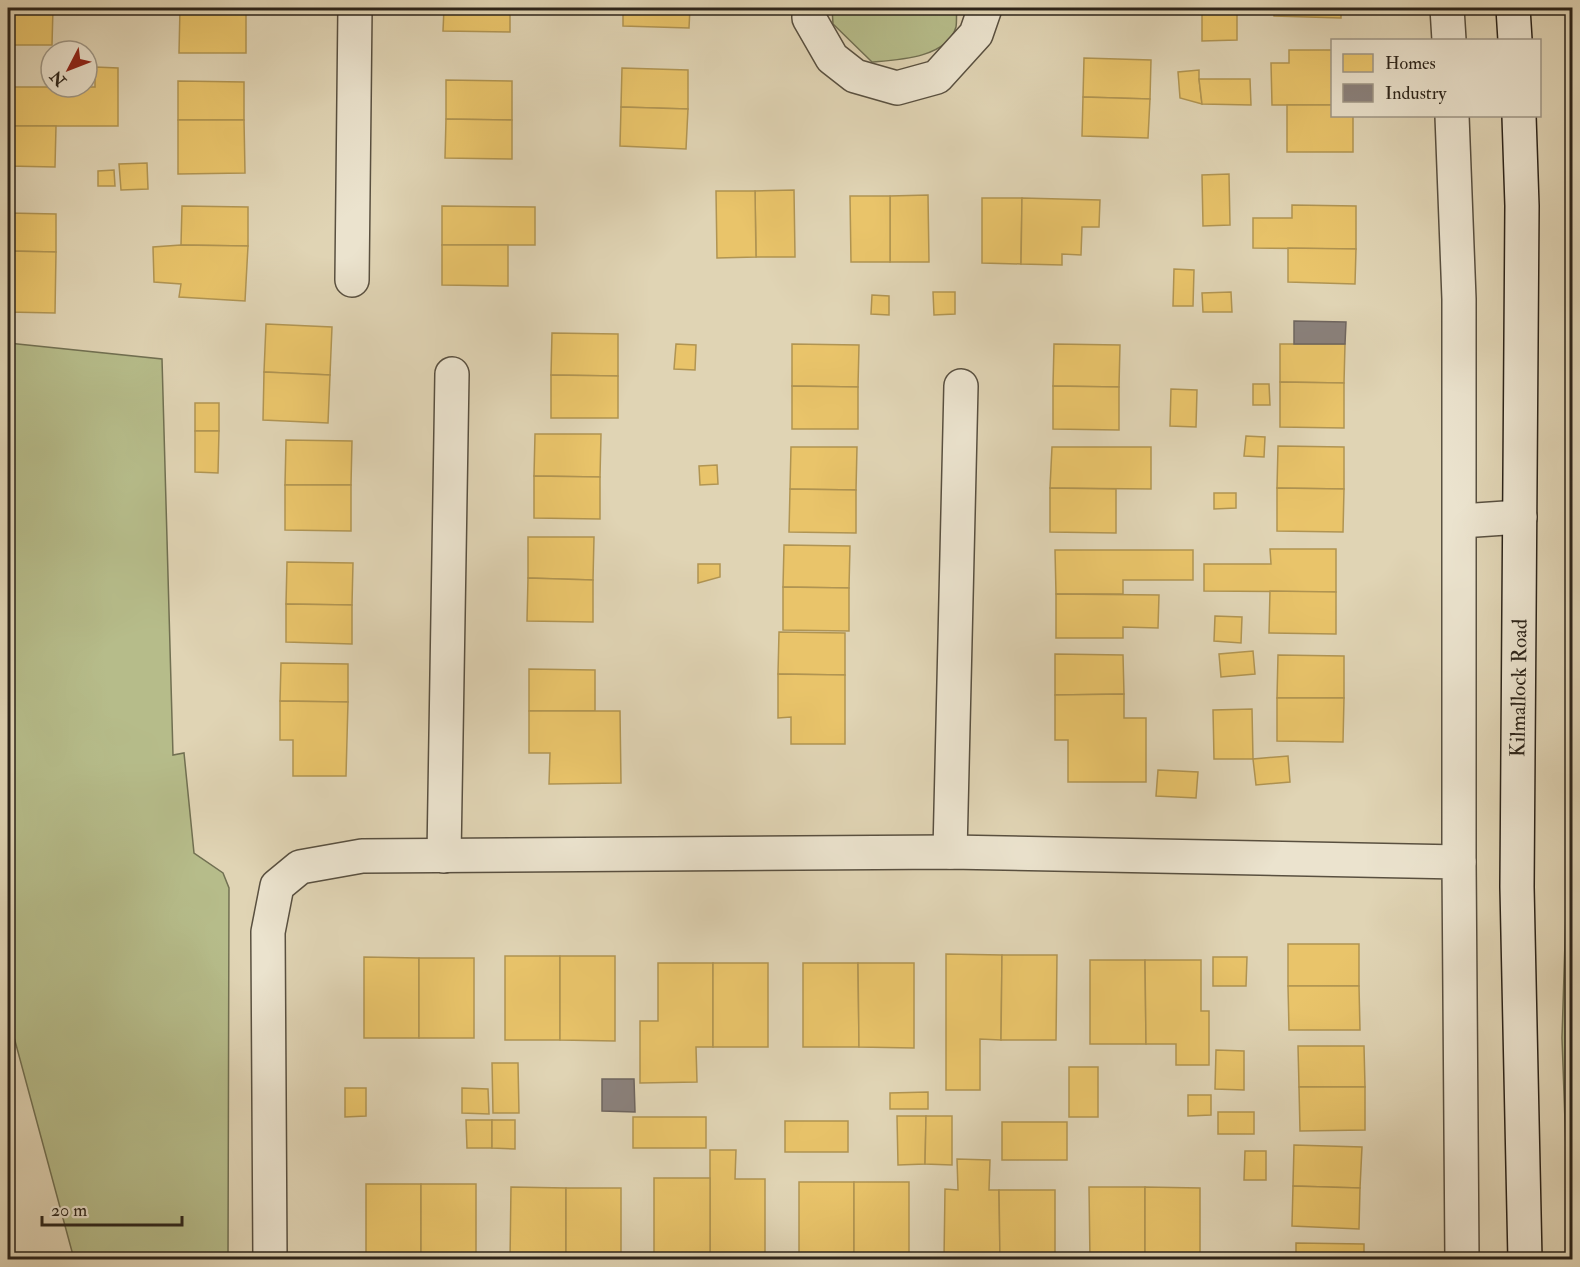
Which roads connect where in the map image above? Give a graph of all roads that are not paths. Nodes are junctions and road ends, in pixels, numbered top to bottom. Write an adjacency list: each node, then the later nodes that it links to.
1 (355, 8): 10 (street)
2 (809, 8): 3 (street)
3 (984, 8)
4 (1447, 8): 6 (street)
5 (1513, 8): 7 (street)
6 (1449, 39)
7 (1515, 39)
8 (1452, 117): 14 (street)
9 (1519, 117): 13 (street, Kilmallock Road)
10 (352, 280)
11 (452, 374): 16 (street)
12 (961, 386): 15 (street)
13 (1520, 517): 14 (street); 20 (street, Kilmallock Road)
14 (1461, 521): 17 (street)
15 (950, 852): 16 (street); 17 (street)
16 (444, 856): 18 (street)
17 (1459, 862): 19 (street)
18 (270, 1260)
19 (1462, 1260)
20 (1525, 1260)

